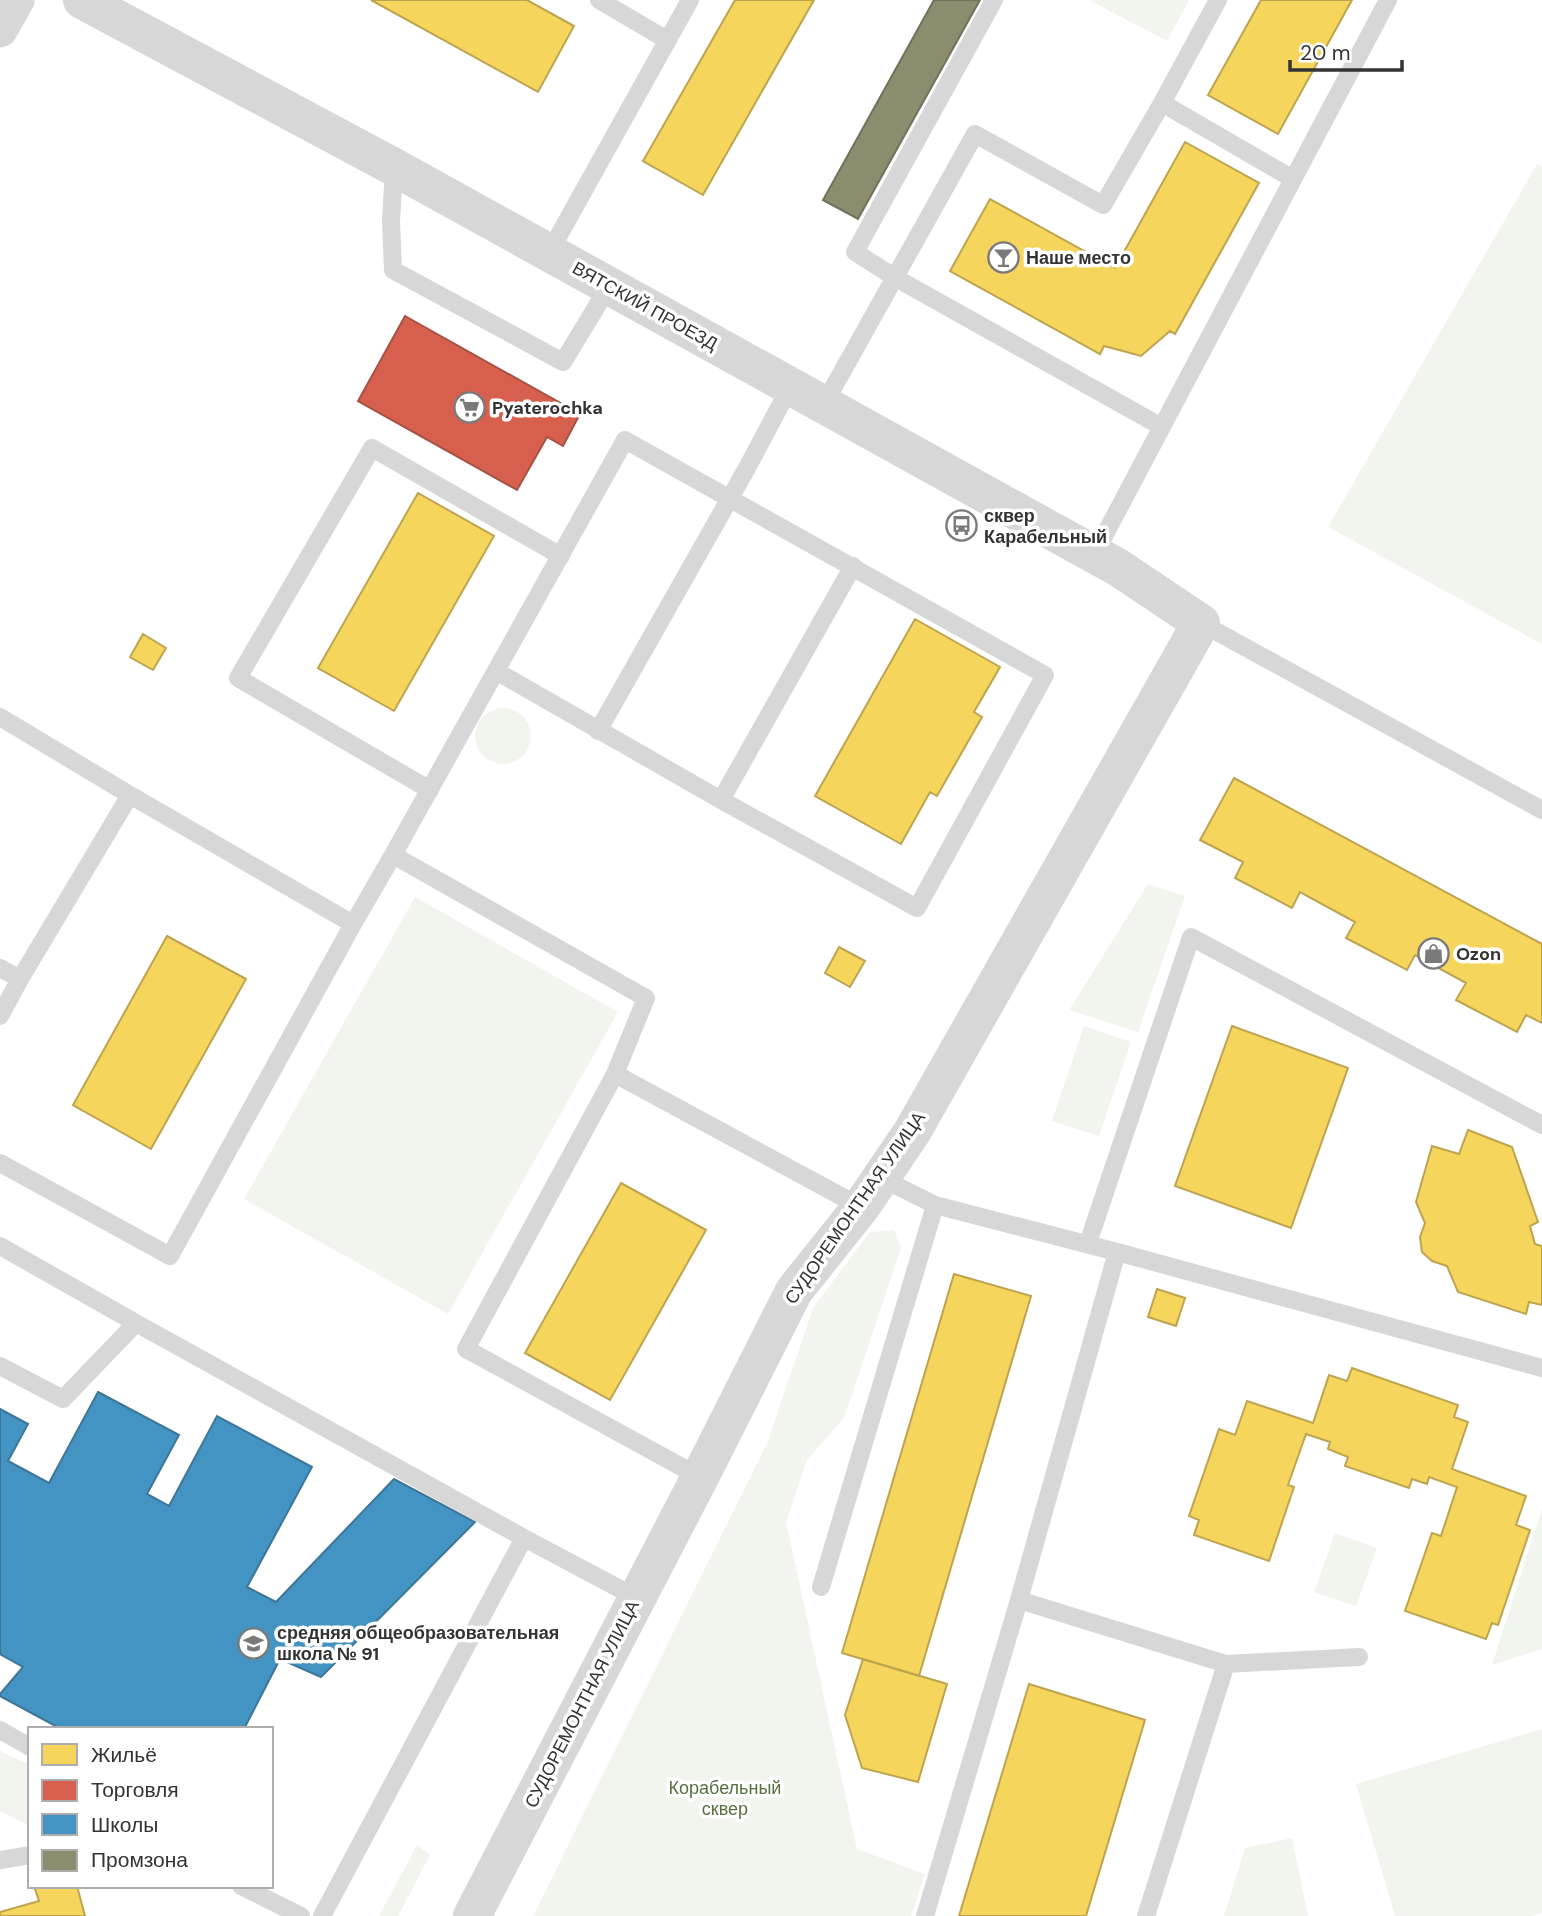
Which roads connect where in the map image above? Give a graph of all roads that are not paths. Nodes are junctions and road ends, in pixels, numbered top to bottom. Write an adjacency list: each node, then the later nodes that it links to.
1 (17, 0): 8 (street)
2 (82, 0): 11 (street, ВЯТСКИЙ ПРОЕЗД)
3 (599, 0): 9 (lane)
4 (690, 0): 9 (lane)
5 (994, 0): 14 (lane)
6 (1218, 0): 10 (lane)
7 (1388, 0): 12 (lane)
8 (0, 30)
9 (667, 40): 13 (lane)
10 (1162, 103): 12 (lane); 14 (lane)
11 (394, 167): 13 (street, ВЯТСКИЙ ПРОЕЗД); 15 (lane)
12 (1293, 179): 18 (lane)
13 (549, 253): 15 (street, ВЯТСКИЙ ПРОЕЗД)
14 (894, 277): 17 (lane); 18 (lane)
15 (609, 286): 16 (street, ВЯТСКИЙ ПРОЕЗД)
16 (790, 387): 17 (street, ВЯТСКИЙ ПРОЕЗД); 19 (lane)
17 (823, 406): 20 (street, ВЯТСКИЙ ПРОЕЗД)
18 (1162, 427): 20 (lane)
19 (729, 497): 21 (lane); 22 (lane); 26 (lane)
20 (1094, 555): 23 (street, ВЯТСКИЙ ПРОЕЗД)
21 (561, 556): 24 (lane); 27 (lane)
22 (853, 566): 29 (lane); 29 (lane)
23 (1200, 623): 30 (lane); 39 (street, СУДОРЕМОНТНАЯ УЛИЦА)
24 (496, 671): 26 (lane); 27 (lane)
25 (0, 718): 28 (lane)
26 (598, 731): 29 (lane)
27 (430, 790): 31 (lane)
28 (130, 795): 32 (lane); 34 (lane)
29 (721, 800)
30 (1542, 810)
31 (393, 855): 32 (lane); 36 (lane)
32 (353, 924): 38 (lane)
33 (0, 968): 34 (lane)
34 (20, 979): 35 (lane)
35 (0, 1016)
36 (615, 1074): 39 (lane); 47 (lane)
37 (1542, 1125): 41 (lane)
38 (0, 1163)
39 (871, 1192): 40 (lane); 47 (street, СУДОРЕМОНТНАЯ УЛИЦА)
40 (935, 1205): 41 (lane); 49 (lane)
41 (1088, 1243): 43 (lane)
42 (0, 1246): 44 (lane)
43 (1117, 1252): 46 (lane); 51 (lane)
44 (136, 1323): 45 (lane); 48 (lane)
45 (0, 1366)
46 (1542, 1368)
47 (700, 1477): 50 (street, СУДОРЕМОНТНАЯ УЛИЦА)
48 (524, 1538): 50 (lane); 60 (lane)
49 (821, 1587)
50 (637, 1598): 61 (street, СУДОРЕМОНТНАЯ УЛИЦА)
51 (1019, 1600): 53 (lane); 62 (lane)
52 (1359, 1657): 53 (lane)
53 (1226, 1664): 63 (lane)
54 (0, 1730): 55 (lane)
55 (28, 1745)
56 (28, 1855): 57 (lane)
57 (0, 1860)
58 (245, 1888): 59 (lane)
59 (301, 1916)
60 (322, 1916)
61 (472, 1916)
62 (925, 1916)
63 (1146, 1916)

